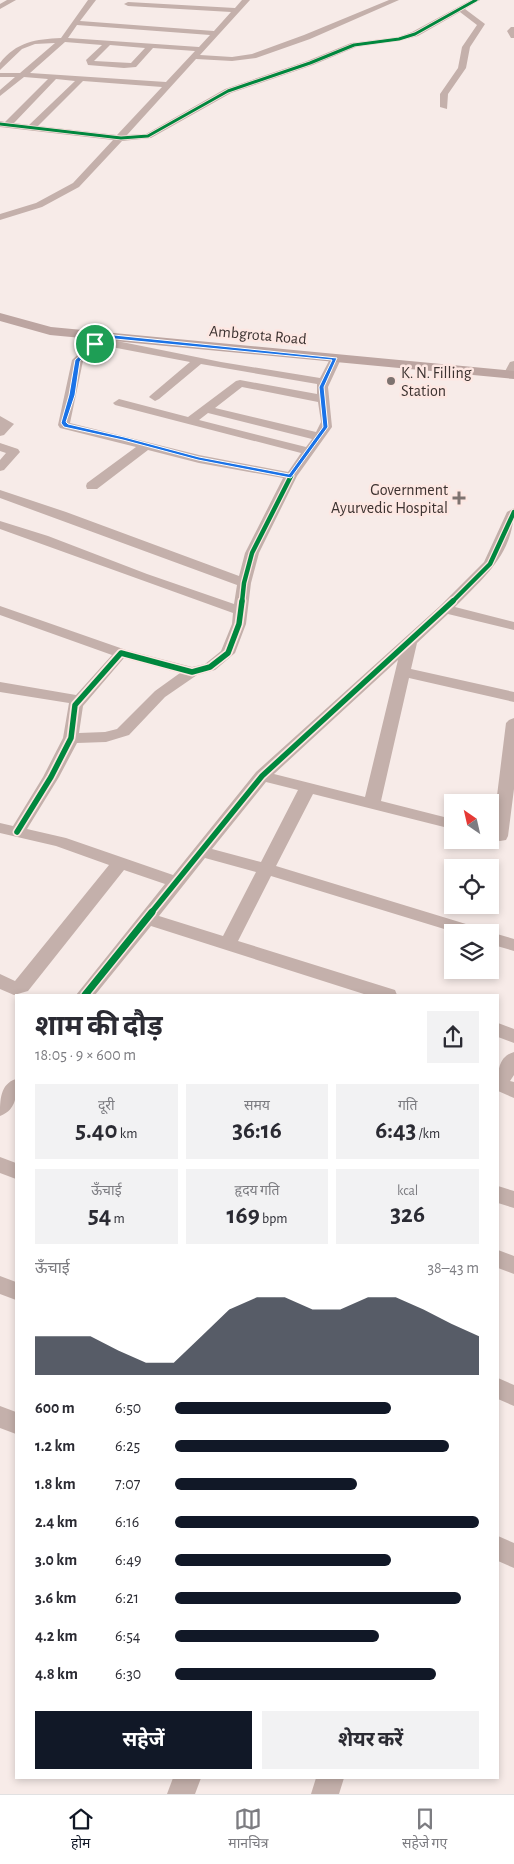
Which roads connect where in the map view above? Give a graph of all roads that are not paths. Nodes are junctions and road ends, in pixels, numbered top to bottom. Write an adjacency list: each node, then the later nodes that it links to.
1 (92, 0): 11 (street)
2 (246, 0): 9 (street)
3 (395, 0): 20 (street)
4 (476, 0): 8 (street)
5 (6, 2): 7 (street)
6 (127, 4): 9 (street)
7 (0, 7)
8 (461, 9): 28 (street); 31 (street)
9 (236, 10): 14 (street)
10 (110, 19): 12 (street)
11 (76, 23): 12 (street); 16 (street)
12 (104, 25): 14 (street)
13 (514, 29): 15 (street)
14 (216, 33): 19 (street)
15 (514, 36)
16 (63, 40): 17 (street); 21 (street); 23 (street)
17 (108, 43): 18 (street); 18 (street)
18 (151, 46): 19 (street)
19 (201, 49): 20 (street)
20 (194, 57): 26 (street)
21 (0, 68)
22 (0, 75): 23 (street)
23 (23, 75): 24 (street); 27 (street)
24 (54, 77): 25 (street); 29 (street)
25 (81, 79): 26 (street); 30 (street)
26 (168, 86): 31 (street)
27 (0, 94)
28 (444, 108)
29 (3, 124): 30 (street)
30 (32, 127): 31 (street)
31 (121, 138): 32 (street)
32 (0, 218)
33 (1, 319): 34 (main road, Ambgrota Road)
34 (43, 328): 35 (main road, Ambgrota Road); 36 (main road)
35 (101, 339): 36 (main road, Ambgrota Road); 37 (street); 48 (street)
36 (339, 359): 38 (main road, Ambgrota Road); 39 (street)
37 (198, 360): 39 (street); 40 (street)
38 (512, 371)
39 (324, 382): 41 (street)
40 (154, 397)
41 (324, 399): 43 (street); 47 (street)
42 (119, 403): 45 (street)
43 (205, 409): 45 (street); 47 (street)
44 (0, 420): 46 (street)
45 (190, 421): 50 (street)
46 (0, 432)
47 (320, 437): 50 (street)
48 (146, 445): 52 (street); 53 (street)
49 (0, 447): 51 (street)
50 (308, 451): 52 (street)
51 (0, 467)
52 (291, 476): 57 (street)
53 (92, 486)
54 (0, 494): 57 (street)
55 (514, 512): 59 (street)
56 (0, 525): 60 (street)
57 (244, 583): 60 (street)
58 (0, 610): 63 (street)
59 (445, 610): 61 (street); 62 (street)
60 (241, 611): 64 (street)
61 (514, 626)
62 (410, 640): 65 (street); 71 (street)
63 (121, 653): 64 (street); 68 (street)
64 (192, 672): 70 (street)
65 (402, 672): 67 (street); 73 (street)
66 (0, 687): 68 (street)
67 (514, 697)
68 (78, 700): 70 (street)
69 (514, 723): 77 (street)
70 (71, 738): 76 (street)
71 (262, 776): 72 (street); 78 (street)
72 (308, 787): 73 (street); 80 (street)
73 (372, 803): 74 (street)
74 (444, 822)
75 (0, 828): 76 (street)
76 (17, 832): 79 (street)
77 (501, 836)
78 (200, 851): 80 (street); 81 (street)
79 (134, 867): 81 (street); 87 (street)
80 (266, 869): 83 (street); 85 (street)
81 (177, 882): 82 (street)
82 (147, 918): 85 (street); 88 (street)
83 (448, 924)
84 (499, 941): 86 (street)
85 (228, 943): 89 (street)
86 (514, 945)
87 (0, 982)
88 (86, 994)
89 (385, 994)
90 (499, 1030): 91 (street)
91 (514, 1036)
92 (514, 1059): 93 (street)
93 (499, 1082)
94 (499, 1084): 96 (street)
95 (15, 1087): 97 (street)
96 (514, 1090)
97 (0, 1108)
98 (0, 1165): 99 (street)
99 (15, 1171)
100 (499, 1194): 101 (street)
101 (514, 1200)
102 (499, 1259): 103 (street)
103 (514, 1265)
104 (0, 1285): 105 (street)
105 (15, 1291)
106 (499, 1388): 107 (street)
107 (514, 1396)
108 (0, 1417): 109 (street)
109 (15, 1423)
110 (499, 1548): 111 (street)
111 (514, 1556)
112 (187, 1779): 114 (street)
113 (330, 1779): 115 (street)
114 (181, 1794)
115 (325, 1794)

